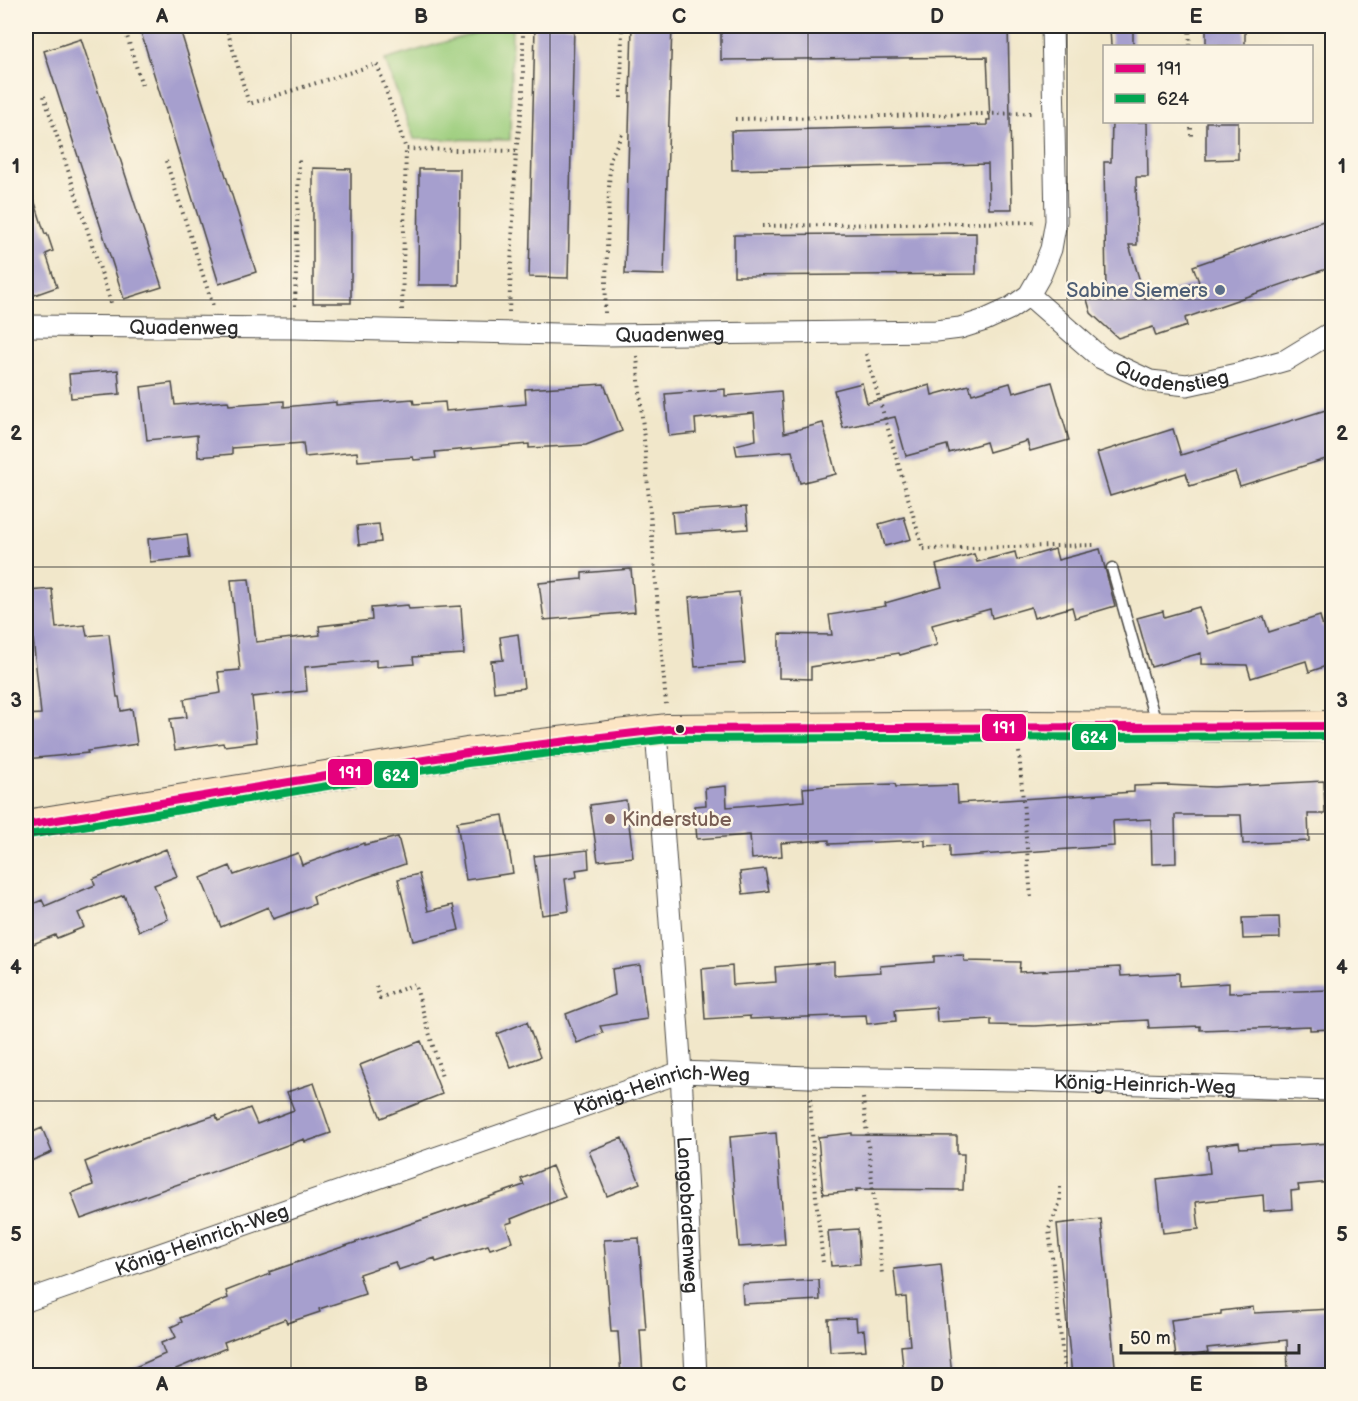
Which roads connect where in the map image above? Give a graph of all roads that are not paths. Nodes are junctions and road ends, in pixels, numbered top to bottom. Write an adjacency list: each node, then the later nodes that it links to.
1 (1053, 26): 2 (street, Quadenweg)
2 (1029, 295): 3 (street, Quadenweg); 4 (street, Quadenstieg)
3 (26, 326)
4 (1332, 332)
5 (1112, 568): 6 (lane)
6 (1157, 726): 7 (main road); 8 (main road)
7 (1332, 726)
8 (662, 730): 9 (main road); 10 (street, Langobardenweg)
9 (26, 825)
10 (681, 1072): 11 (street, König-Heinrich-Weg); 12 (street, König-Heinrich-Weg); 13 (street, Langobardenweg)
11 (1332, 1090)
12 (26, 1301)
13 (696, 1376)

